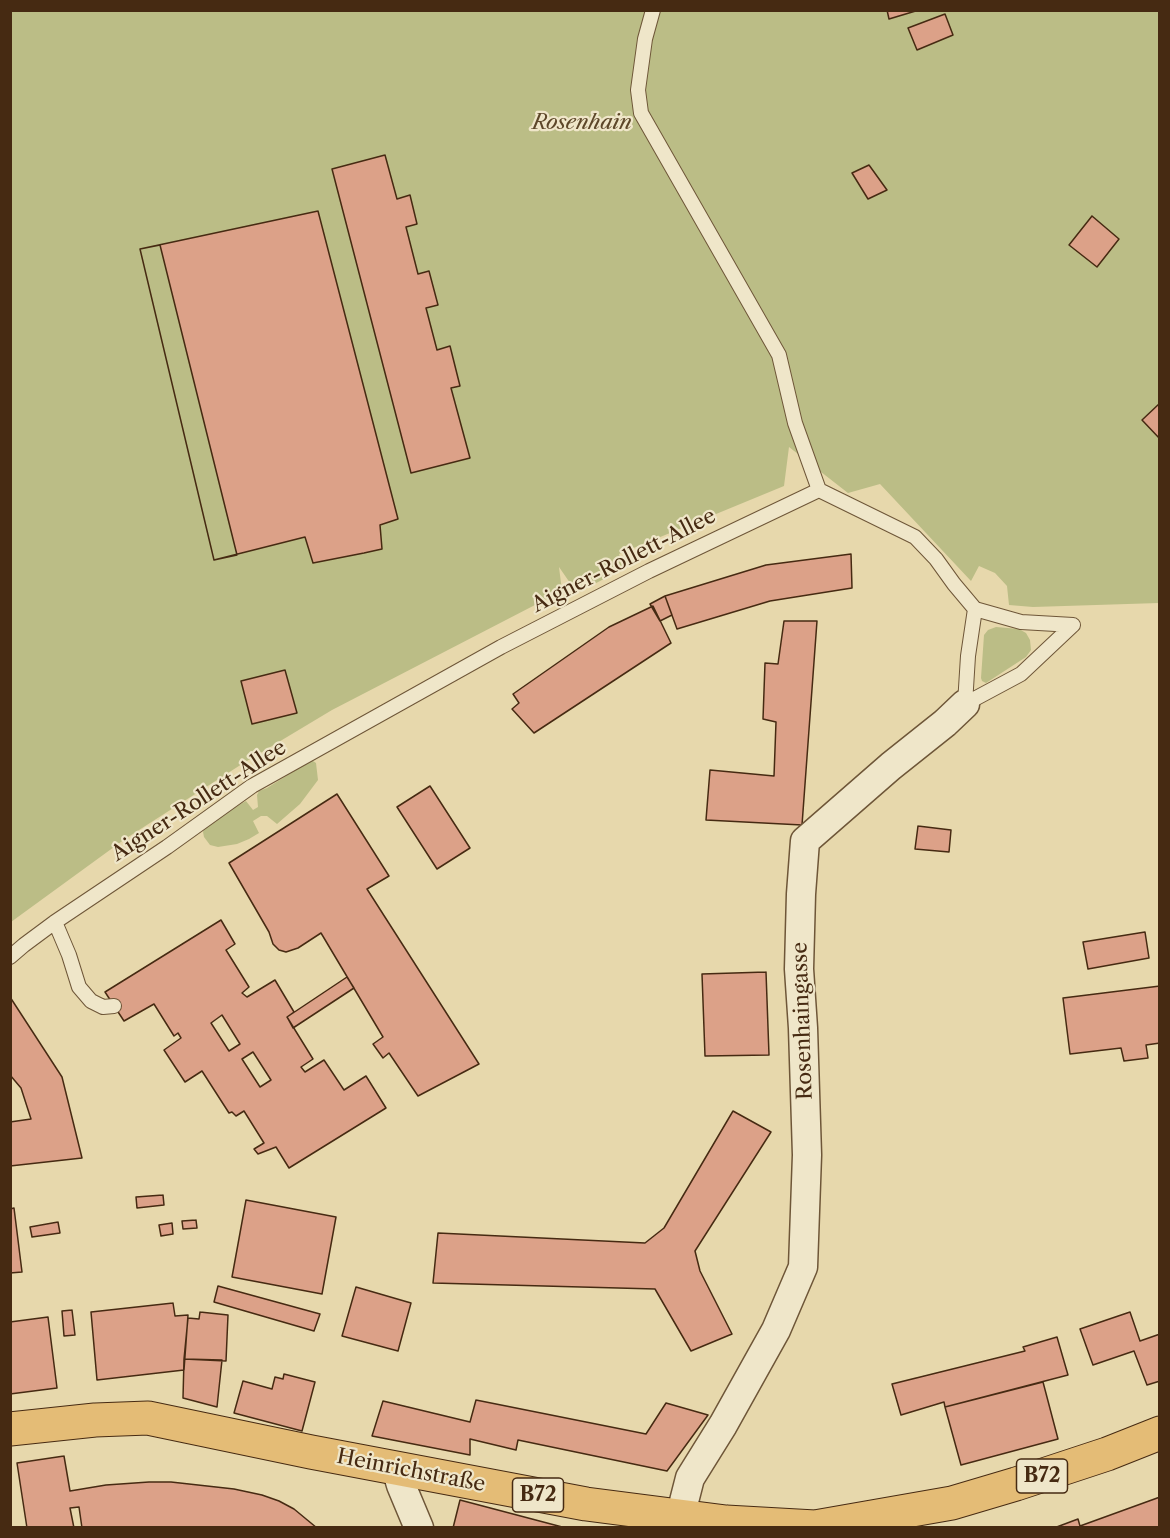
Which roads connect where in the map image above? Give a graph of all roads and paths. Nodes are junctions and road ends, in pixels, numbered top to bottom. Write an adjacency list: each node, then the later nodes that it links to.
1 (653, 10): 2 (lane)
2 (819, 490): 3 (lane); 5 (lane, Aigner-Rollett-Allee)
3 (975, 609): 4 (lane); 4 (lane, Rosenhaingasse)
4 (965, 704): 11 (street, Rosenhaingasse)
5 (55, 922): 6 (lane, Aigner-Rollett-Allee); 7 (lane)
6 (10, 957)
7 (114, 1006)
8 (10, 1429): 10 (main road, Heinrichstraße / B72)
9 (1160, 1433): 11 (main road, Heinrichstraße / B72)
10 (396, 1468): 11 (main road, Heinrichstraße / B72); 12 (street)
11 (680, 1516)
12 (419, 1527)

